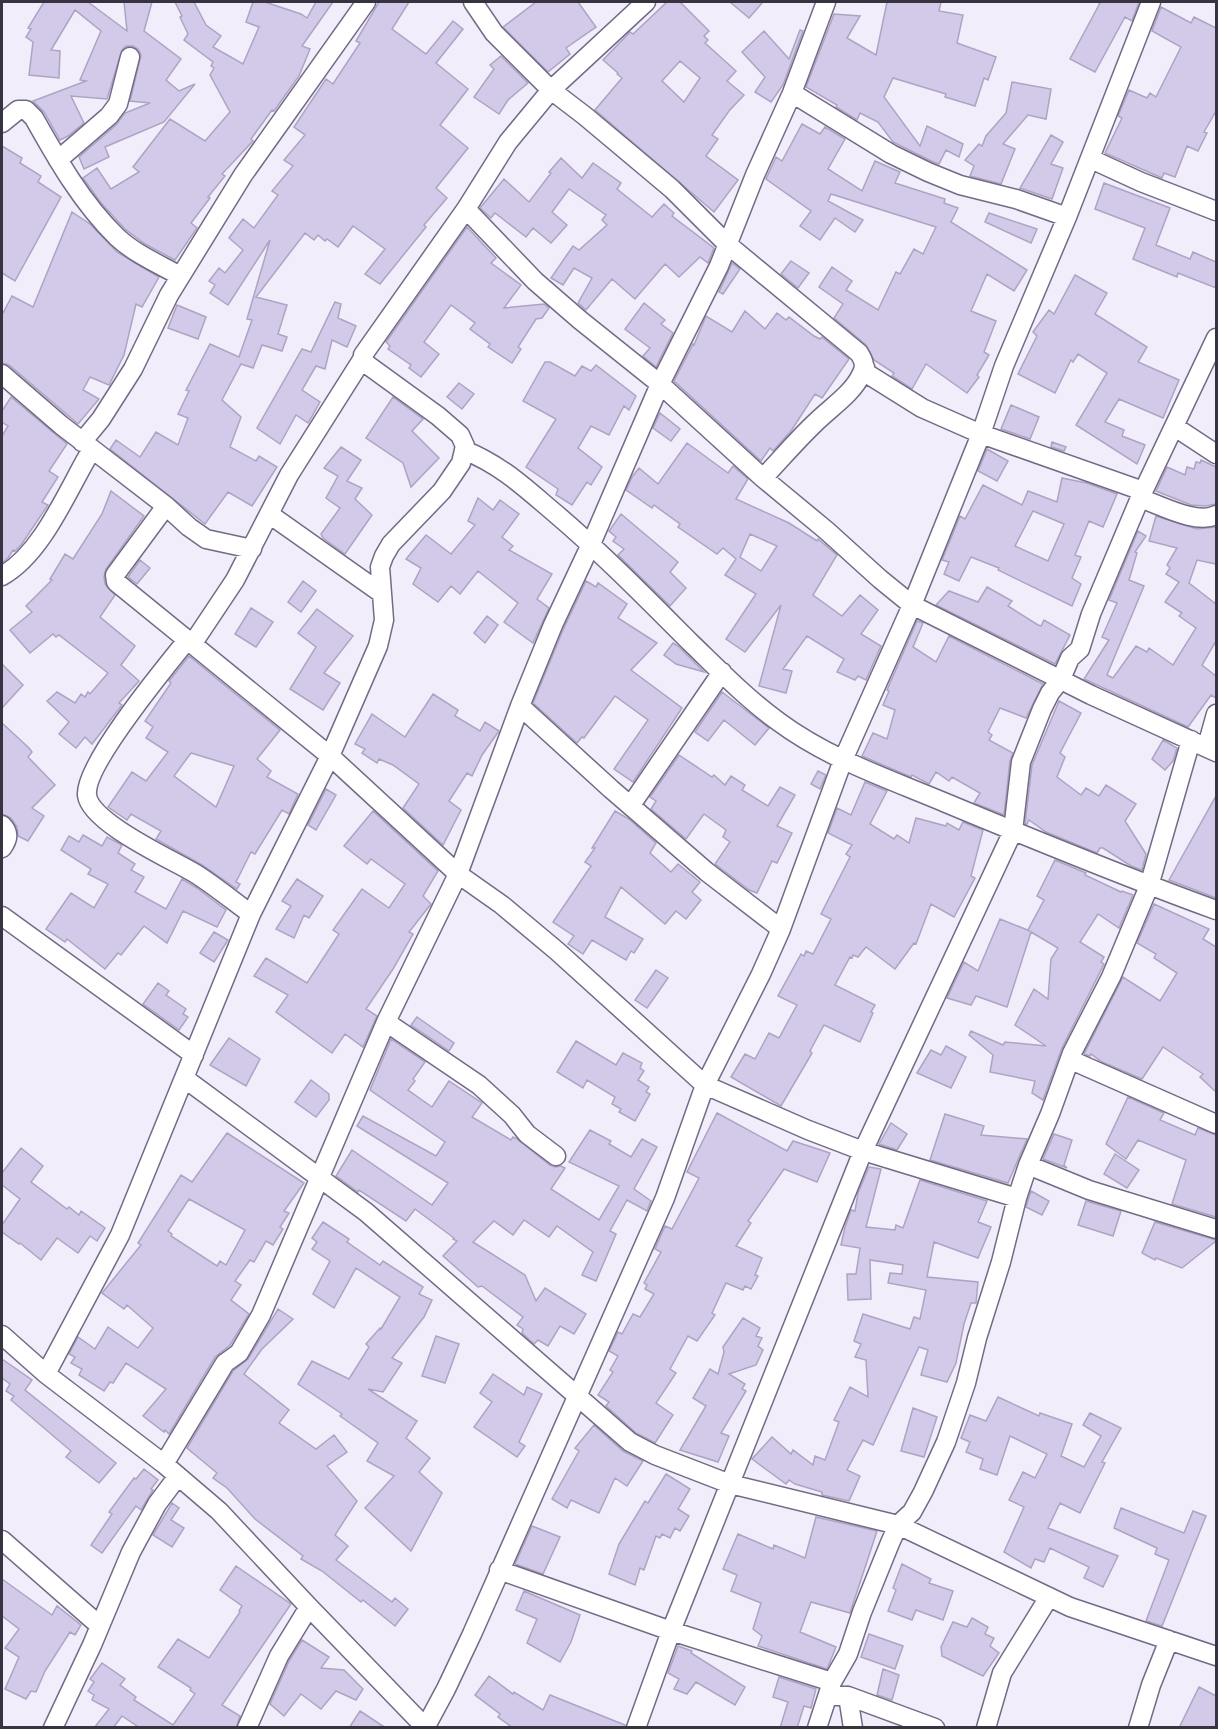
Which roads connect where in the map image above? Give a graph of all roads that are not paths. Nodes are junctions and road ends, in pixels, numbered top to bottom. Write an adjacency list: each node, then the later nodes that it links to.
1 (366, 2): 16 (street)
2 (473, 2): 7 (street)
3 (646, 2): 7 (street)
4 (826, 2): 8 (street)
5 (1151, 2): 10 (street)
6 (130, 57): 11 (street)
7 (551, 90): 12 (street); 15 (street)
8 (792, 93): 14 (street); 15 (street)
9 (2, 123): 11 (street)
10 (1091, 159): 13 (street); 14 (street)
11 (58, 160): 16 (street)
12 (466, 209): 18 (street); 21 (street)
13 (1216, 211)
14 (1067, 217): 23 (street)
15 (727, 244): 19 (street); 21 (street)
16 (180, 276): 24 (street)
17 (1216, 338): 22 (street)
18 (363, 358): 25 (street); 30 (street)
19 (865, 367): 23 (street); 27 (street)
20 (2, 374): 24 (street)
21 (660, 384): 27 (street); 32 (street)
22 (1175, 427): 26 (street); 28 (street)
23 (981, 434): 28 (street); 36 (street)
24 (87, 445): 29 (street); 34 (street)
25 (464, 450): 32 (street); 35 (street)
26 (1216, 454)
27 (763, 478): 36 (street)
28 (1142, 494): 31 (street); 39 (street)
29 (166, 506): 33 (street); 37 (street)
30 (269, 514): 33 (street); 35 (street)
31 (1216, 514)
32 (591, 544): 38 (street); 40 (street)
33 (252, 549): 37 (street)
34 (2, 576)
35 (381, 593): 43 (street)
36 (912, 605): 39 (street); 44 (street)
37 (190, 641): 43 (street); 52 (street)
38 (722, 672): 44 (street); 45 (street)
39 (1061, 679): 42 (street); 47 (street)
40 (520, 706): 45 (street); 49 (street)
41 (1216, 714): 42 (street)
42 (1205, 746): 50 (street)
43 (330, 756): 49 (street); 52 (street)
44 (843, 760): 47 (street); 54 (street)
45 (631, 805): 54 (street)
46 (2, 825): 48 (street)
47 (1014, 831): 50 (street); 61 (street)
48 (2, 848)
49 (458, 874): 55 (street); 59 (street)
50 (1149, 886): 51 (street); 57 (street)
51 (1216, 910)
52 (251, 914): 56 (street)
53 (2, 916): 56 (street)
54 (781, 928): 59 (street)
55 (386, 1022): 62 (street); 64 (street)
56 (194, 1055): 58 (street)
57 (1071, 1060): 60 (street); 63 (street)
58 (184, 1078): 64 (street); 68 (street)
59 (705, 1085): 61 (street); 69 (street)
60 (1216, 1124)
61 (863, 1151): 65 (street); 72 (street)
62 (556, 1156)
63 (1028, 1164): 65 (street); 66 (street)
64 (320, 1178): 69 (street); 70 (street)
65 (1017, 1198): 73 (street)
66 (1216, 1230)
67 (2, 1335): 68 (street)
68 (46, 1374): 70 (street)
69 (578, 1398): 72 (street); 75 (street)
70 (164, 1464): 71 (street)
71 (178, 1476): 77 (street); 78 (street)
72 (730, 1484): 73 (street); 79 (street)
73 (898, 1525): 76 (street); 82 (street)
74 (2, 1540): 78 (street)
75 (499, 1570): 79 (street); 84 (street)
76 (1049, 1597): 80 (street); 91 (street)
77 (309, 1608): 84 (street); 86 (street)
78 (100, 1626): 85 (street)
79 (671, 1631): 82 (street); 87 (street)
80 (1169, 1640): 81 (street); 92 (street)
81 (1216, 1656)
82 (830, 1689): 83 (street); 88 (street)
83 (848, 1696): 89 (street); 90 (street)
84 (425, 1727)
85 (53, 1728)
86 (247, 1728)
87 (636, 1728)
88 (818, 1728)
89 (853, 1728)
90 (935, 1728)
91 (986, 1728)
92 (1138, 1728)

